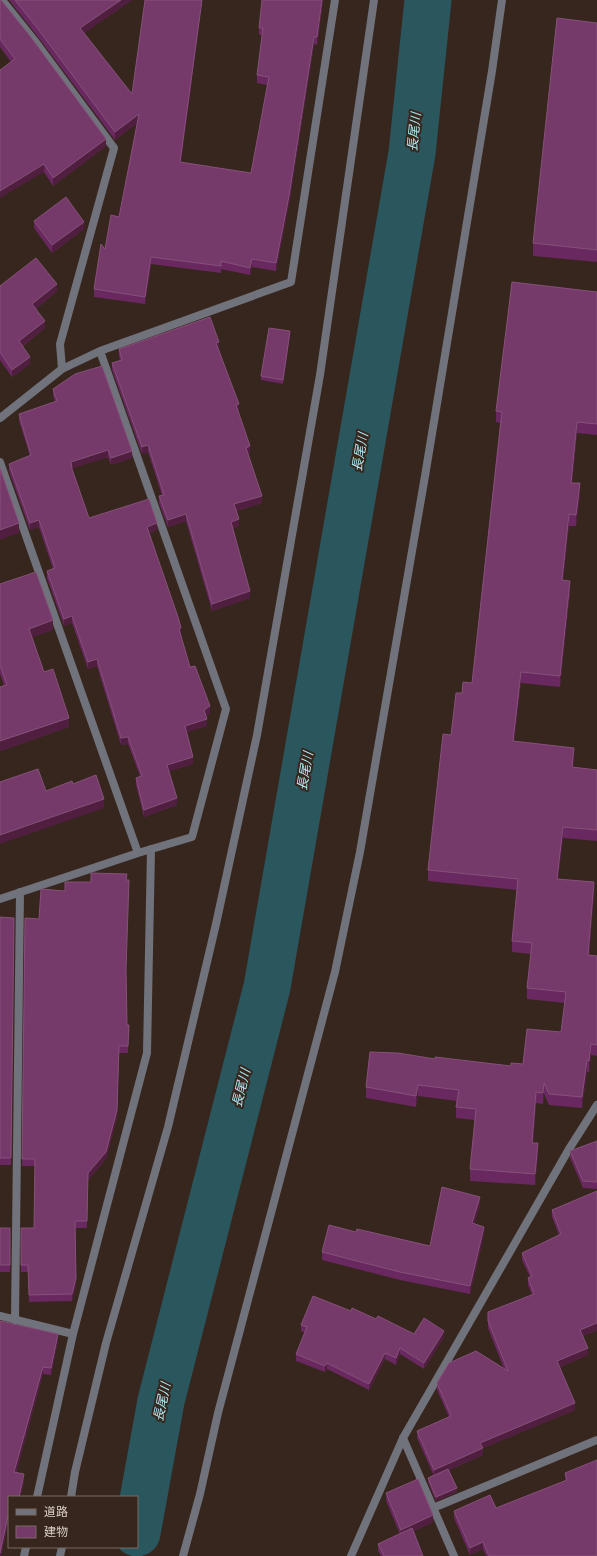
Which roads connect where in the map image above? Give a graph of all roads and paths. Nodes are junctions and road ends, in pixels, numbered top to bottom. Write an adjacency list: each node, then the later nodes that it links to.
1 (2, 0): 6 (street)
2 (335, 0): 5 (street)
3 (374, 0): 20 (street)
4 (502, 0): 22 (street)
5 (100, 351): 6 (street); 9 (street)
6 (62, 369): 7 (street)
7 (0, 418)
8 (0, 462): 10 (street)
9 (151, 849): 10 (street); 16 (street)
10 (138, 853): 11 (street)
11 (20, 892): 12 (street); 15 (street)
12 (0, 899)
13 (597, 1105): 17 (street)
14 (0, 1316): 15 (street)
15 (15, 1320): 16 (street)
16 (73, 1334): 19 (street)
17 (403, 1438): 21 (street); 23 (street)
18 (597, 1440): 21 (street)
19 (37, 1496)
20 (71, 1496)
21 (433, 1508): 24 (street)
22 (183, 1556)
23 (351, 1556)
24 (454, 1556)

